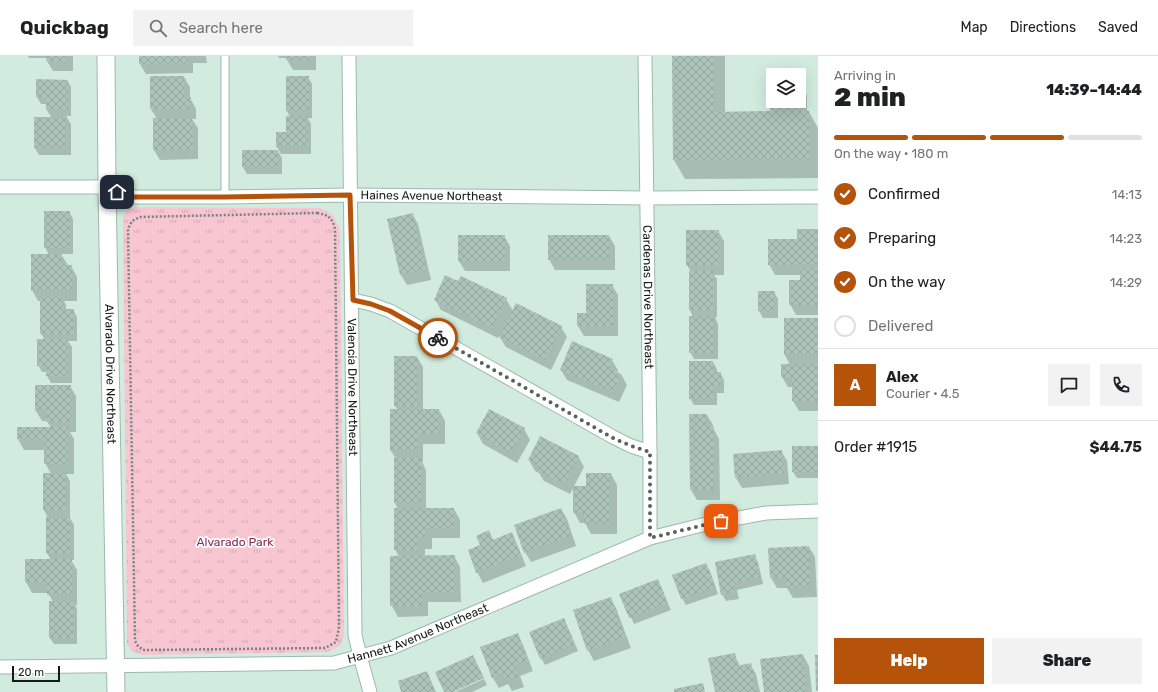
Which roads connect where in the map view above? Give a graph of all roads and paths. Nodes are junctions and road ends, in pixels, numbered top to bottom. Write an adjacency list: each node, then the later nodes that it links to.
1 (106, 56): 6 (street, Alvarado Drive Northeast)
2 (225, 56): 8 (lane)
3 (349, 56): 7 (street, Valencia Drive Northeast)
4 (645, 56): 10 (street, Cardenas Drive Northeast)
5 (0, 187): 6 (street, Haines Avenue Northeast)
6 (107, 187): 8 (street, Haines Avenue Northeast); 17 (street, Alvarado Drive Northeast)
7 (350, 195): 8 (street, Haines Avenue Northeast); 10 (street, Haines Avenue Northeast); 11 (street, Valencia Drive Northeast)
8 (225, 197)
9 (818, 197): 10 (street, Haines Avenue Northeast)
10 (647, 198): 12 (street, Cardenas Drive Northeast)
11 (353, 300): 12 (street); 16 (street, Valencia Drive Northeast)
12 (650, 452): 14 (street, Cardenas Drive Northeast)
13 (818, 511): 14 (street, Hannett Avenue Northeast)
14 (650, 538): 16 (street, Hannett Avenue Northeast)
15 (336, 642): 15 (path)
16 (360, 656): 17 (street, Hannett Avenue Northeast); 20 (street, Valencia Drive Northeast)
17 (115, 666): 18 (street, Hannett Avenue Northeast); 19 (street, Alvarado Drive Northeast)
18 (0, 668)
19 (116, 692)
20 (370, 692)

